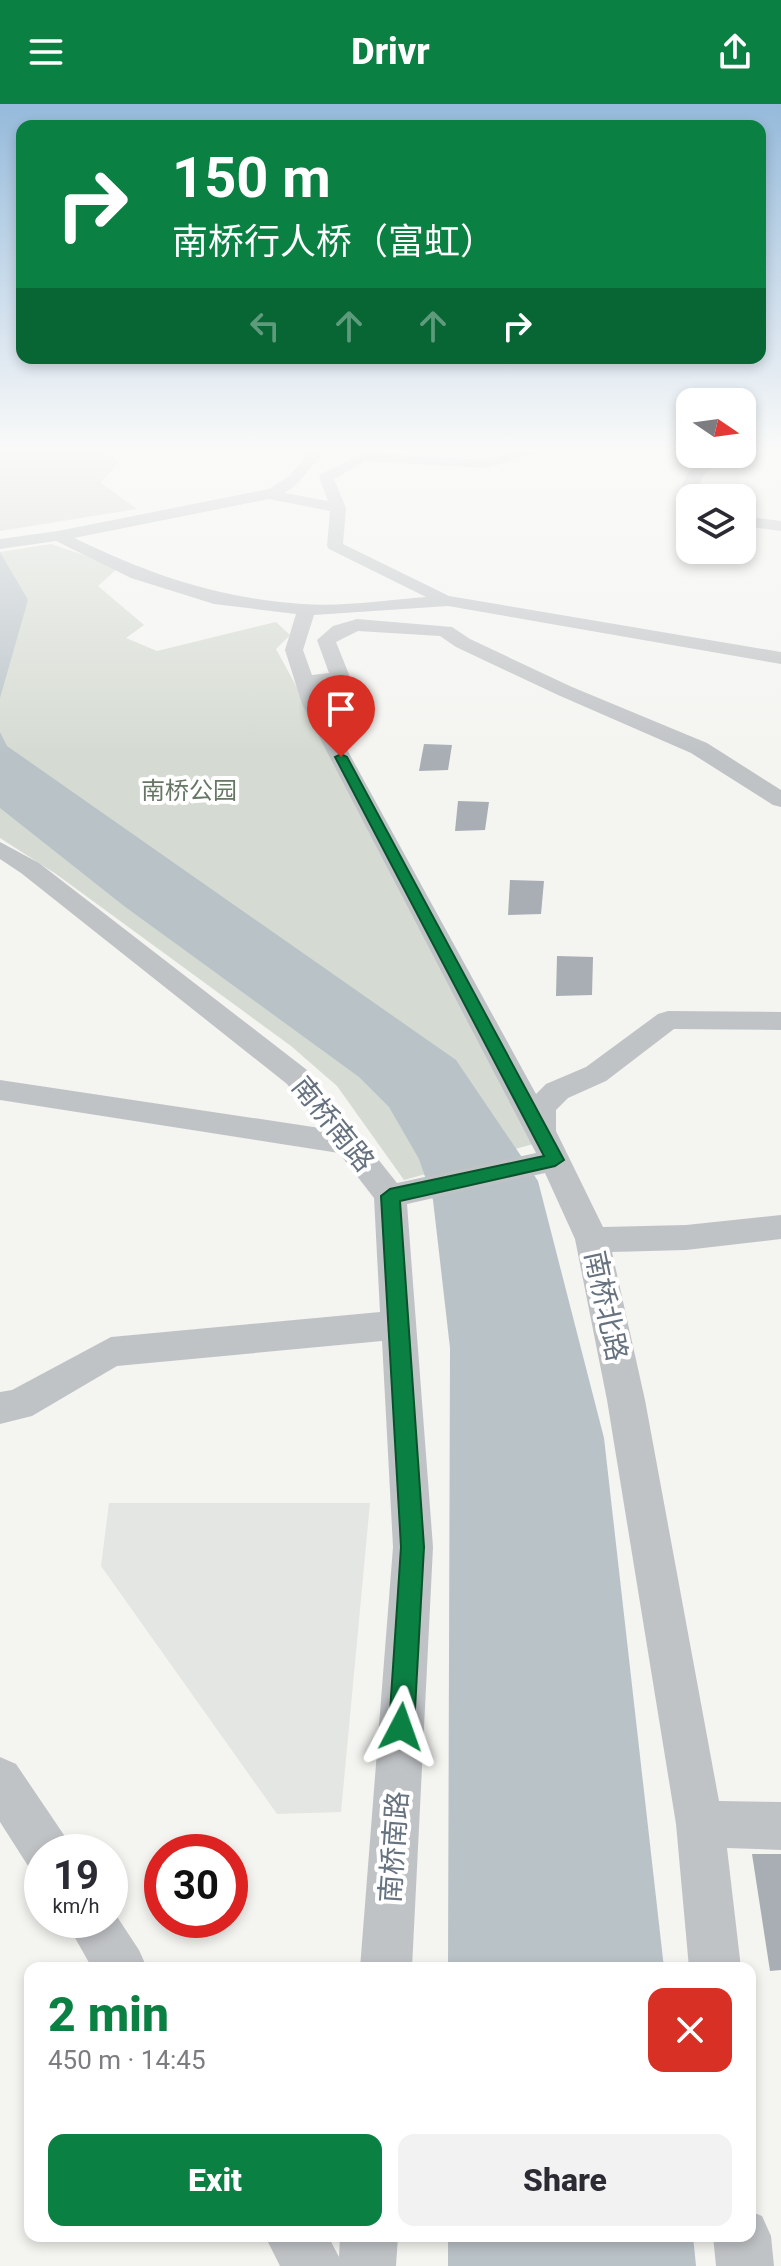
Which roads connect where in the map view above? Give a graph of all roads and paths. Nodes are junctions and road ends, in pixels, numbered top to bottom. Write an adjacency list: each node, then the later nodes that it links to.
1 (93, 553): 4 (street)
2 (349, 553): 3 (street)
3 (448, 601): 4 (street); 5 (street)
4 (306, 610): 6 (street, 南桥北路)
5 (781, 658)
6 (308, 693): 7 (street); 11 (street, 南桥北路)
7 (781, 800)
8 (0, 849): 12 (street, 南桥南路)
9 (781, 1021): 11 (street)
10 (0, 1090): 12 (street)
11 (546, 1132): 13 (street); 15 (street, 南桥北路)
12 (352, 1144): 13 (street, 南桥南路)
13 (390, 1196): 16 (street, 南桥南路)
14 (781, 1227): 15 (street)
15 (592, 1239): 19 (street, 南桥北路)
16 (398, 1325): 17 (street); 24 (street, 南桥南路)
17 (0, 1408)
18 (0, 1780): 21 (street)
19 (700, 1824): 20 (street); 25 (street, 南桥北路)
20 (781, 1826)
21 (35, 1834)
22 (102, 1938): 23 (street)
23 (117, 1962)
24 (386, 1962)
25 (714, 1962)
26 (298, 2242): 29 (street)
27 (369, 2242): 30 (street)
28 (743, 2242): 31 (street)
29 (313, 2266)
30 (367, 2266)
31 (745, 2266)

